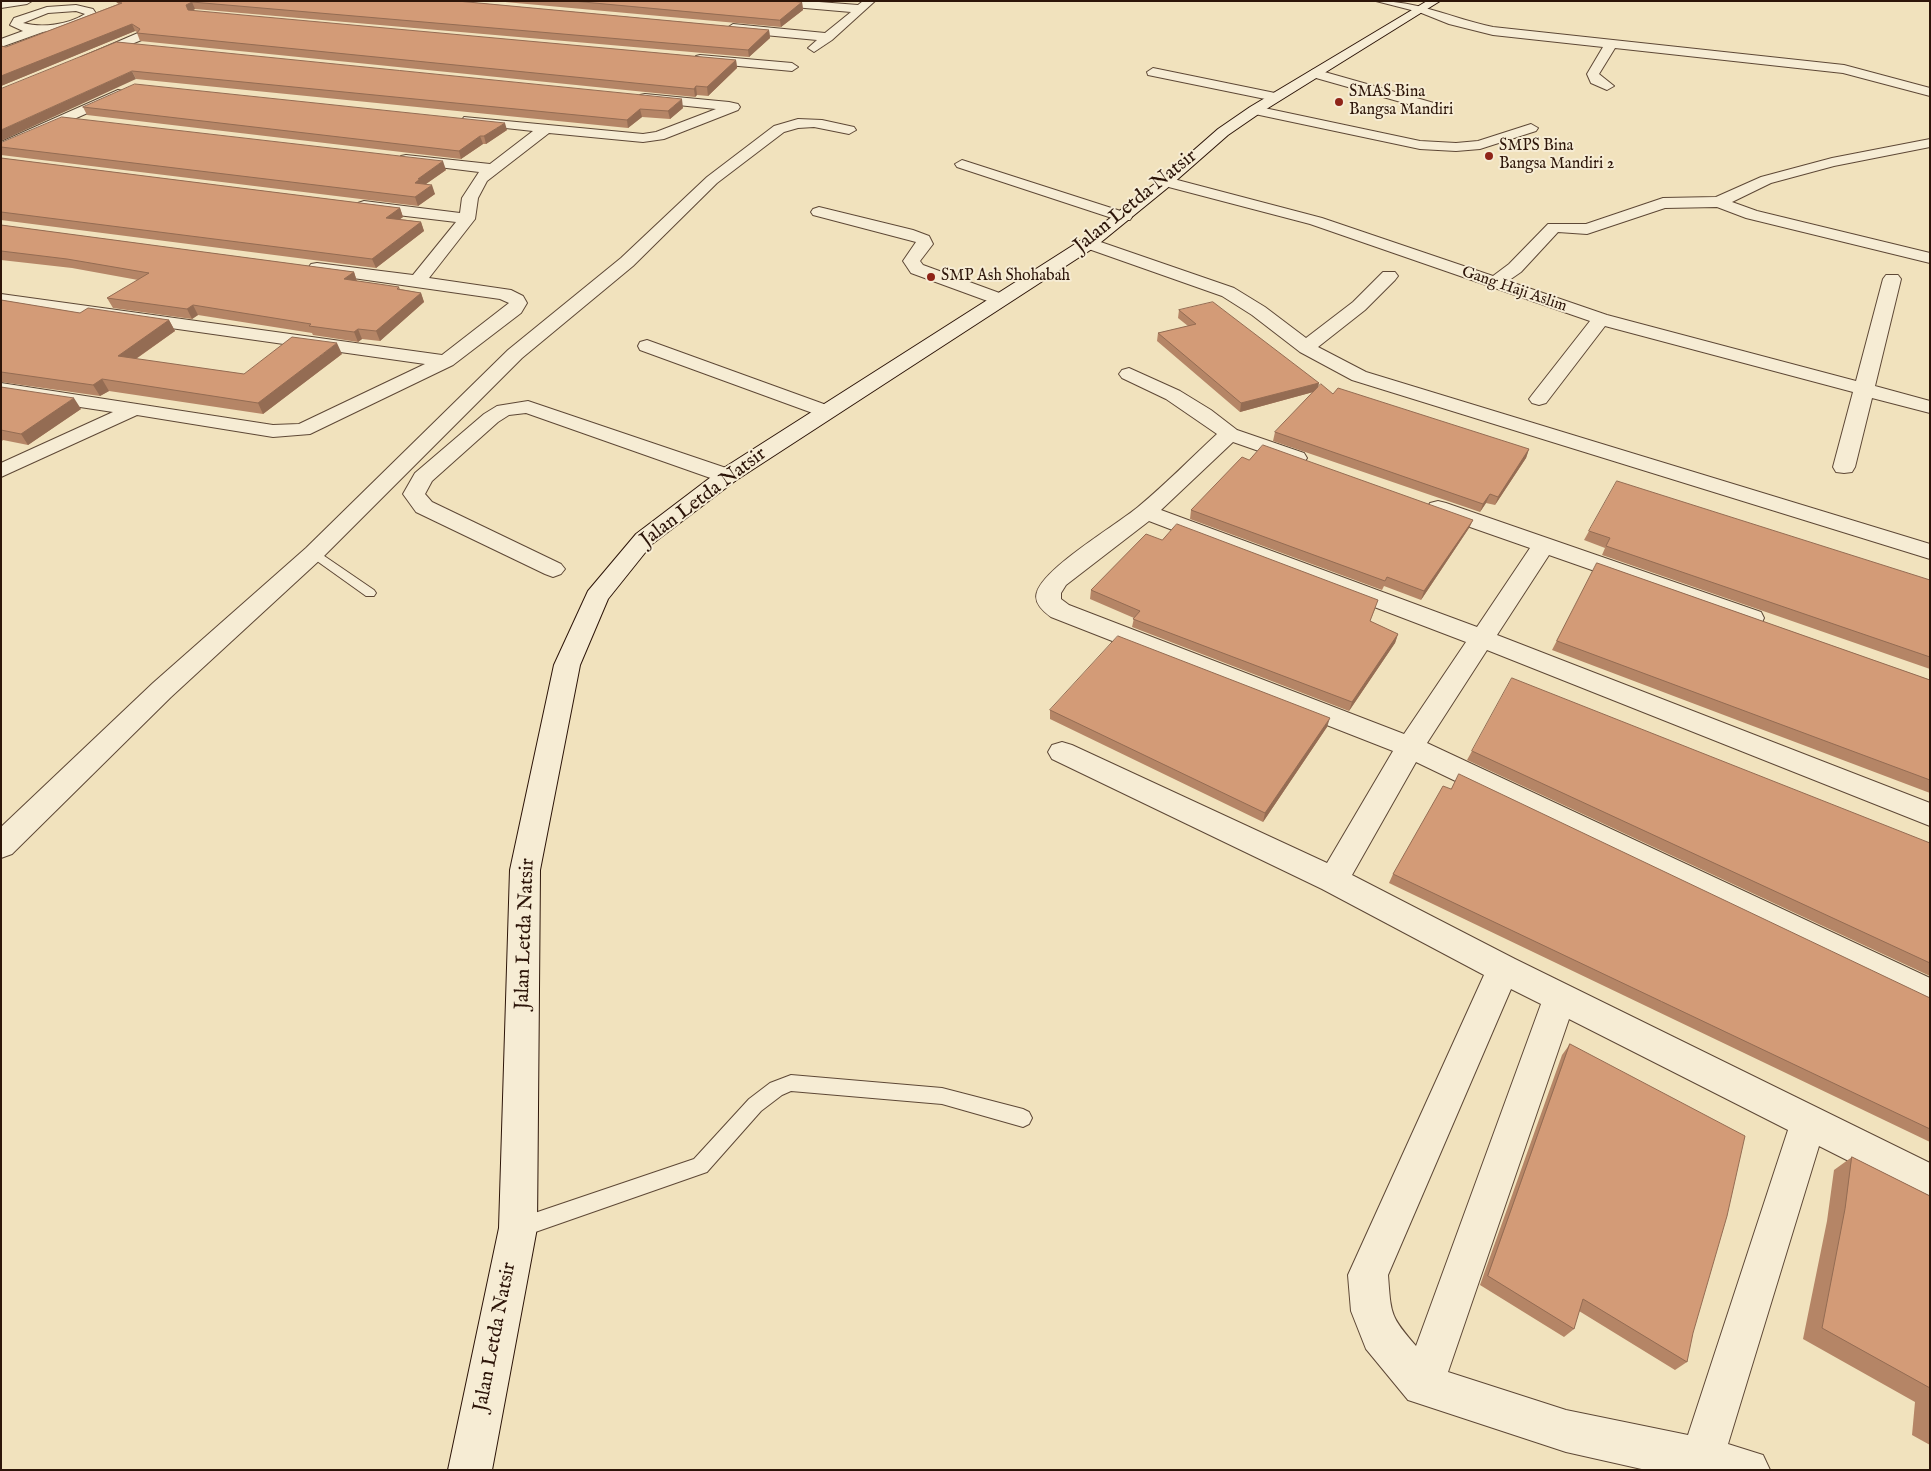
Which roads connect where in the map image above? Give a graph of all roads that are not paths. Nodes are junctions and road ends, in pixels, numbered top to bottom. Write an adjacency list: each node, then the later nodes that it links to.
1 (27, 1): 6 (street)
2 (759, 1): 4 (street)
3 (1381, 1): 5 (street)
4 (866, 5): 15 (street)
5 (1429, 5): 18 (street); 26 (street, Jalan Letda Natsir)
6 (1, 6): 8 (street)
7 (93, 6): 8 (street); 12 (street)
8 (47, 10): 10 (street)
9 (1, 16): 10 (street)
10 (23, 22): 12 (street); 14 (street)
11 (719, 27): 15 (street)
12 (42, 28): 16 (street)
13 (145, 34): 17 (street)
14 (1, 36)
15 (828, 37): 22 (street)
16 (1, 43)
17 (119, 44): 19 (street); 23 (street)
18 (1611, 44): 24 (street); 29 (street)
19 (148, 47)
20 (692, 58): 22 (street)
21 (1860, 58): 24 (street)
22 (799, 61): 27 (street)
23 (74, 63)
24 (1844, 69): 30 (street)
25 (1153, 72): 32 (street)
26 (1314, 73): 32 (street, Jalan Letda Natsir); 33 (street)
27 (777, 77)
28 (113, 82): 34 (street)
29 (1607, 86)
30 (1930, 92)
31 (634, 96): 37 (street)
32 (1265, 104): 38 (street); 45 (street, Jalan Letda Natsir)
33 (1429, 106)
34 (66, 119): 36 (street); 41 (street)
35 (458, 119): 37 (street)
36 (96, 122)
37 (546, 128): 44 (street)
38 (1531, 128)
39 (849, 130): 80 (street)
40 (1926, 146): 46 (street)
41 (1, 148)
42 (393, 157): 44 (street)
43 (962, 164): 49 (street)
44 (492, 169): 50 (street)
45 (1166, 182): 49 (street, Jalan Letda Natsir); 57 (street, Gang Haji Aslim)
46 (1719, 202): 52 (street); 57 (street)
47 (348, 204): 50 (street)
48 (819, 212): 59 (street)
49 (1124, 217): 51 (street, Jalan Letda Natsir)
50 (467, 219): 56 (street)
51 (1089, 242): 59 (street, Jalan Letda Natsir); 62 (street)
52 (1930, 258)
53 (298, 266): 56 (street)
54 (1389, 276): 62 (street)
55 (1892, 279): 66 (street)
56 (417, 281): 63 (street)
57 (1494, 283): 60 (street, Gang Haji Aslim)
58 (1, 299): 63 (street)
59 (999, 299): 70 (street, Jalan Letda Natsir)
60 (1601, 320): 66 (street, Gang Haji Aslim); 67 (street)
61 (646, 346): 70 (street)
62 (1306, 347): 79 (street)
63 (446, 361): 69 (street)
64 (1129, 374): 71 (street)
65 (1, 389): 69 (street)
66 (1864, 390): 68 (street, Gang Haji Aslim); 73 (street)
67 (1539, 399)
68 (1930, 407)
69 (135, 408): 74 (street)
70 (825, 412): 75 (street, Jalan Letda Natsir)
71 (1230, 434): 72 (street); 77 (street)
72 (1319, 466)
73 (1844, 467)
74 (1, 471)
75 (727, 476): 81 (street); 96 (street, Jalan Letda Natsir)
76 (1418, 501): 78 (street)
77 (1146, 512): 84 (street); 85 (street)
78 (1544, 545): 83 (street); 84 (street)
79 (1930, 552)
80 (314, 553): 82 (lane); 88 (street)
81 (553, 569)
82 (370, 593)
83 (1769, 624)
84 (1483, 639): 85 (street); 87 (street)
85 (1410, 747): 89 (street); 91 (street)
86 (1062, 752): 89 (street)
87 (1930, 815)
88 (1, 846)
89 (1333, 880): 90 (street)
90 (1503, 969): 92 (street); 97 (street)
91 (1930, 994)
92 (1560, 998): 94 (street); 97 (street)
93 (1023, 1118): 96 (lane)
94 (1808, 1123): 95 (street); 98 (street)
95 (1930, 1183)
96 (518, 1228): 99 (street, Jalan Letda Natsir)
97 (1423, 1385): 98 (street)
98 (1702, 1459): 100 (street)
99 (470, 1470)
100 (1748, 1470)

